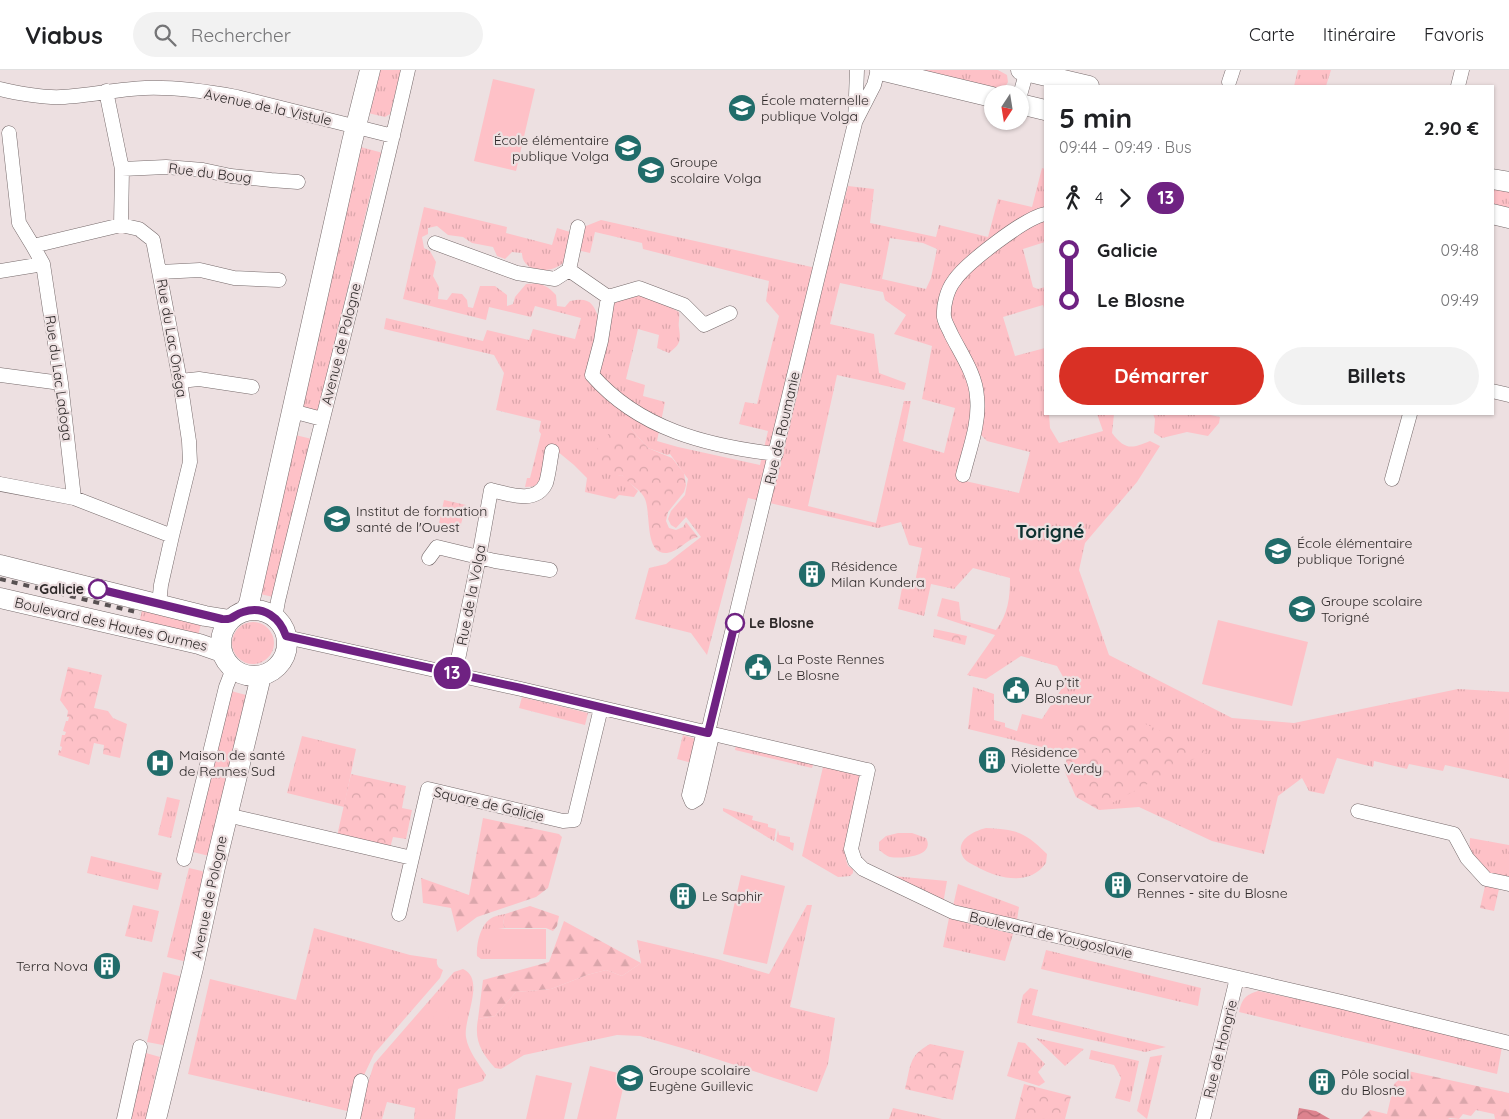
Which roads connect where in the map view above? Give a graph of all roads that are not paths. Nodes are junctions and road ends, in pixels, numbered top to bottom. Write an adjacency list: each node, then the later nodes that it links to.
1 (370, 70): 16 (street)
2 (408, 70): 18 (street, Avenue de Pologne)
3 (858, 70): 15 (street, Rue de Roumanie)
4 (879, 70): 12 (street); 15 (street, Rue de Roumanie)
5 (1025, 70): 7 (street); 8 (street)
6 (1462, 70): 9 (street)
7 (1022, 85)
8 (1085, 85)
9 (1458, 85)
10 (0, 89): 11 (street, Avenue de la Vistule)
11 (106, 91): 16 (street, Avenue de la Vistule); 19 (street)
12 (984, 95)
13 (1029, 106): 14 (street)
14 (1044, 110)
15 (855, 122): 47 (street, Rue de Roumanie)
16 (356, 127): 18 (street, Avenue de la Vistule); 43 (street)
17 (9, 133): 29 (street, Rue du Lac Ladoga)
18 (393, 136): 45 (street, Avenue de Pologne)
19 (122, 169): 21 (street, Rue du Boug); 26 (street)
20 (1494, 178): 22 (street)
21 (298, 182)
22 (1509, 182)
23 (1044, 214): 48 (street)
24 (1494, 214): 25 (street)
25 (1509, 218)
26 (121, 226): 29 (street); 33 (street, Rue du Lac Onéga)
27 (578, 227): 31 (street)
28 (435, 243): 31 (street)
29 (34, 246): 30 (street, Rue du Lac Ladoga)
30 (43, 264): 32 (street); 39 (street, Rue du Lac Ladoga)
31 (569, 270): 35 (street)
32 (0, 271)
33 (160, 272): 34 (street); 38 (street, Rue du Lac Onéga)
34 (279, 280)
35 (608, 297): 36 (street); 47 (street)
36 (730, 313)
37 (0, 374): 39 (street)
38 (180, 381): 40 (street); 52 (street, Rue du Lac Onéga)
39 (61, 383): 51 (street, Rue du Lac Ladoga)
40 (252, 387)
41 (1494, 392): 42 (street)
42 (1509, 396)
43 (292, 411): 45 (street); 59 (street)
44 (1410, 415): 49 (street)
45 (322, 419): 60 (street, Avenue de Pologne)
46 (552, 451): 53 (street, Rue de la Volga)
47 (776, 454): 66 (street, Rue de Roumanie)
48 (963, 475)
49 (1392, 479)
50 (0, 484): 51 (street)
51 (74, 498): 52 (street)
52 (172, 536): 58 (street, Rue du Lac Onéga)
53 (479, 557): 54 (street); 56 (street); 63 (street, Rue de la Volga)
54 (428, 558)
55 (0, 565): 58 (street)
56 (550, 570)
57 (0, 598): 62 (street, Boulevard des Hautes Ourmes)
58 (159, 604): 59 (street)
59 (238, 615): 60 (street); 62 (street)
60 (275, 618): 61 (street)
61 (286, 636): 63 (street); 64 (street)
62 (226, 659): 64 (street); 70 (street)
63 (456, 674): 65 (street)
64 (261, 676): 68 (street, Avenue de Pologne)
65 (601, 708): 66 (street); 69 (street, Square de Galicie)
66 (708, 733): 73 (street, Boulevard de Yougoslavie)
67 (1358, 811): 71 (street)
68 (227, 815): 69 (street); 78 (street, Avenue de Pologne)
69 (412, 858): 72 (street)
70 (184, 859)
71 (1509, 884)
72 (399, 914)
73 (1237, 978): 74 (street, Boulevard de Yougoslavie); 80 (street, Rue de Hongrie)
74 (1509, 1043)
75 (140, 1047): 77 (street)
76 (361, 1081): 79 (street)
77 (124, 1119)
78 (156, 1119)
79 (353, 1119)
80 (1203, 1119)

